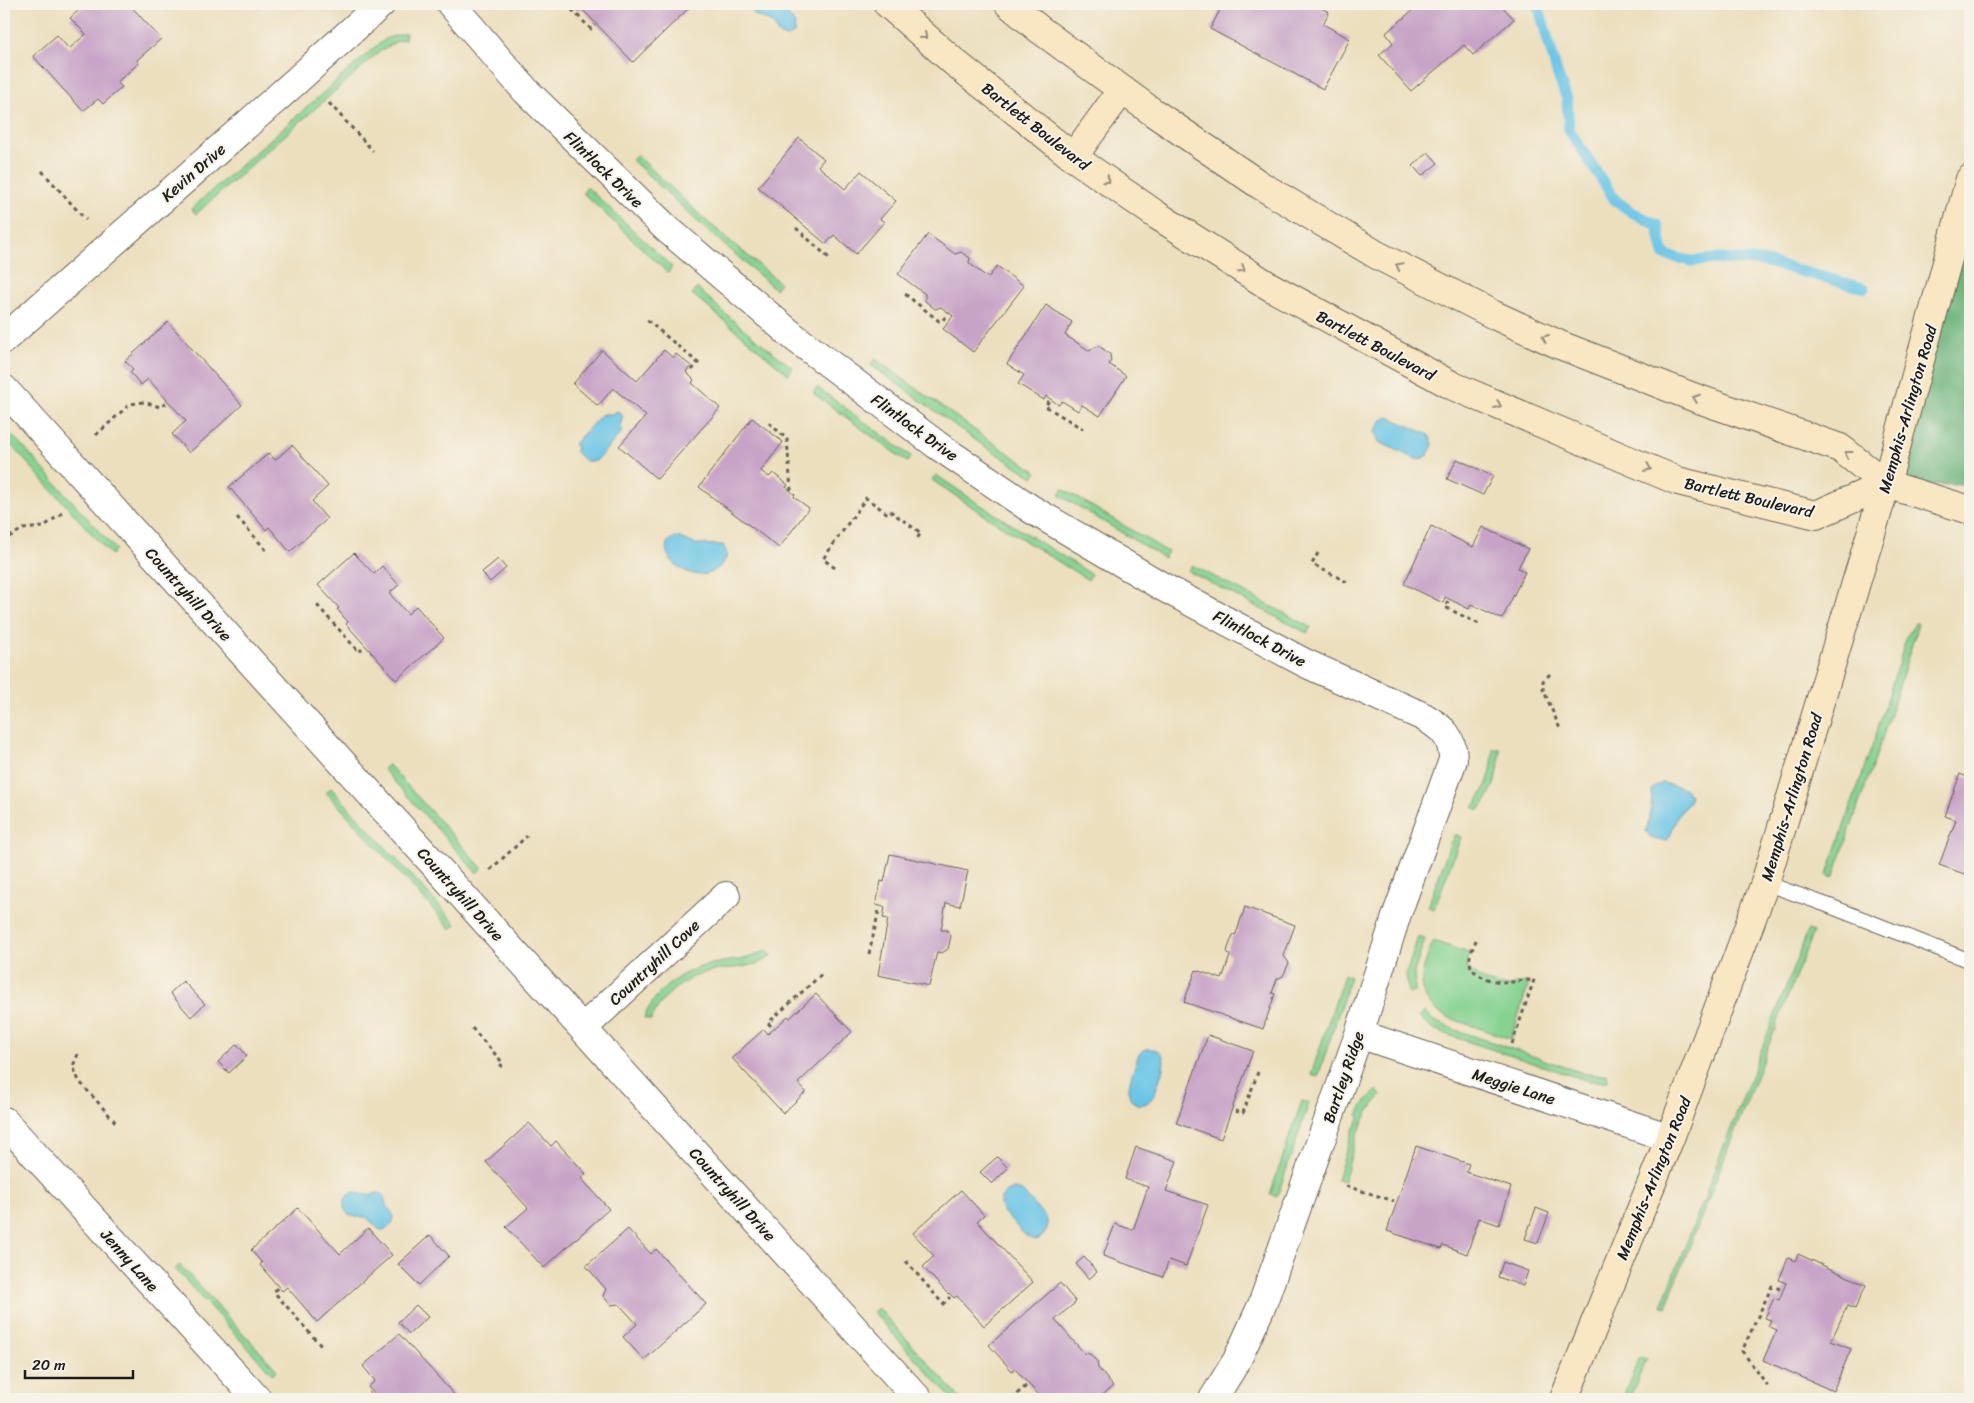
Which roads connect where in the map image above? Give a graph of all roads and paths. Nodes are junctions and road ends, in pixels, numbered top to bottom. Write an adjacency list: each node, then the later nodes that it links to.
1 (381, 4): 19 (street, Kevin Drive)
2 (451, 4): 44 (street, Flintlock Drive)
3 (566, 4): 6 (path)
4 (888, 4): 10 (main road, Bartlett Boulevard, one-way to 10)
5 (1010, 4): 7 (main road)
6 (595, 25)
7 (1122, 90): 10 (main road); 27 (main road, one-way to 7)
8 (328, 103): 9 (path)
9 (372, 151)
10 (1073, 157): 27 (main road, Bartlett Boulevard, one-way to 27)
11 (42, 171): 13 (path)
12 (1970, 179): 27 (main road, Memphis-Arlington Road)
13 (86, 220)
14 (796, 228): 15 (path)
15 (829, 258)
16 (905, 294): 17 (path)
17 (946, 315)
18 (647, 320): 20 (path)
19 (4, 339)
20 (689, 373)
21 (4, 389): 56 (street, Countryhill Drive)
22 (1049, 401): 25 (path)
23 (166, 403): 26 (path)
24 (769, 423): 28 (path)
25 (1083, 429)
26 (96, 435)
27 (1886, 484): 29 (main road); 47 (main road, Memphis-Arlington Road)
28 (791, 490)
29 (1970, 510)
30 (65, 511): 32 (path)
31 (237, 517): 34 (path)
32 (9, 537)
33 (916, 540): 36 (path)
34 (266, 550)
35 (1318, 553): 37 (path)
36 (835, 568)
37 (1347, 582)
38 (1448, 601): 40 (path)
39 (318, 606): 41 (path)
40 (1479, 624)
41 (362, 648)
42 (1550, 674): 43 (path)
43 (1561, 732)
44 (1453, 747): 57 (street, Bartley Ridge)
45 (527, 836): 46 (path)
46 (490, 870)
47 (1765, 883): 52 (lane); 65 (main road, Memphis-Arlington Road)
48 (726, 896): 56 (street, Countryhill Cove)
49 (879, 910): 51 (path)
50 (1476, 940): 58 (path)
51 (869, 954)
52 (1970, 961)
53 (823, 973): 54 (path)
54 (771, 1026)
55 (472, 1028): 60 (path)
56 (582, 1028): 78 (street, Countryhill Drive)
57 (1359, 1034): 65 (street, Meggie Lane); 80 (street, Bartley Ridge)
58 (1512, 1044)
59 (78, 1054): 64 (path)
60 (500, 1066)
61 (1258, 1072): 62 (path)
62 (1235, 1111)
63 (4, 1120): 76 (street, Jenny Lane)
64 (117, 1124)
65 (1670, 1138): 81 (main road, Memphis-Arlington Road)
66 (1346, 1186): 67 (path)
67 (1394, 1202)
68 (906, 1261): 71 (path)
69 (277, 1288): 72 (path)
70 (1780, 1289): 74 (path)
71 (950, 1298)
72 (322, 1347)
73 (1026, 1386): 79 (path)
74 (1768, 1386)
75 (371, 1393): 77 (path)
76 (257, 1399)
77 (369, 1399)
78 (918, 1399)
79 (1011, 1399)
80 (1213, 1399)
81 (1564, 1399)

